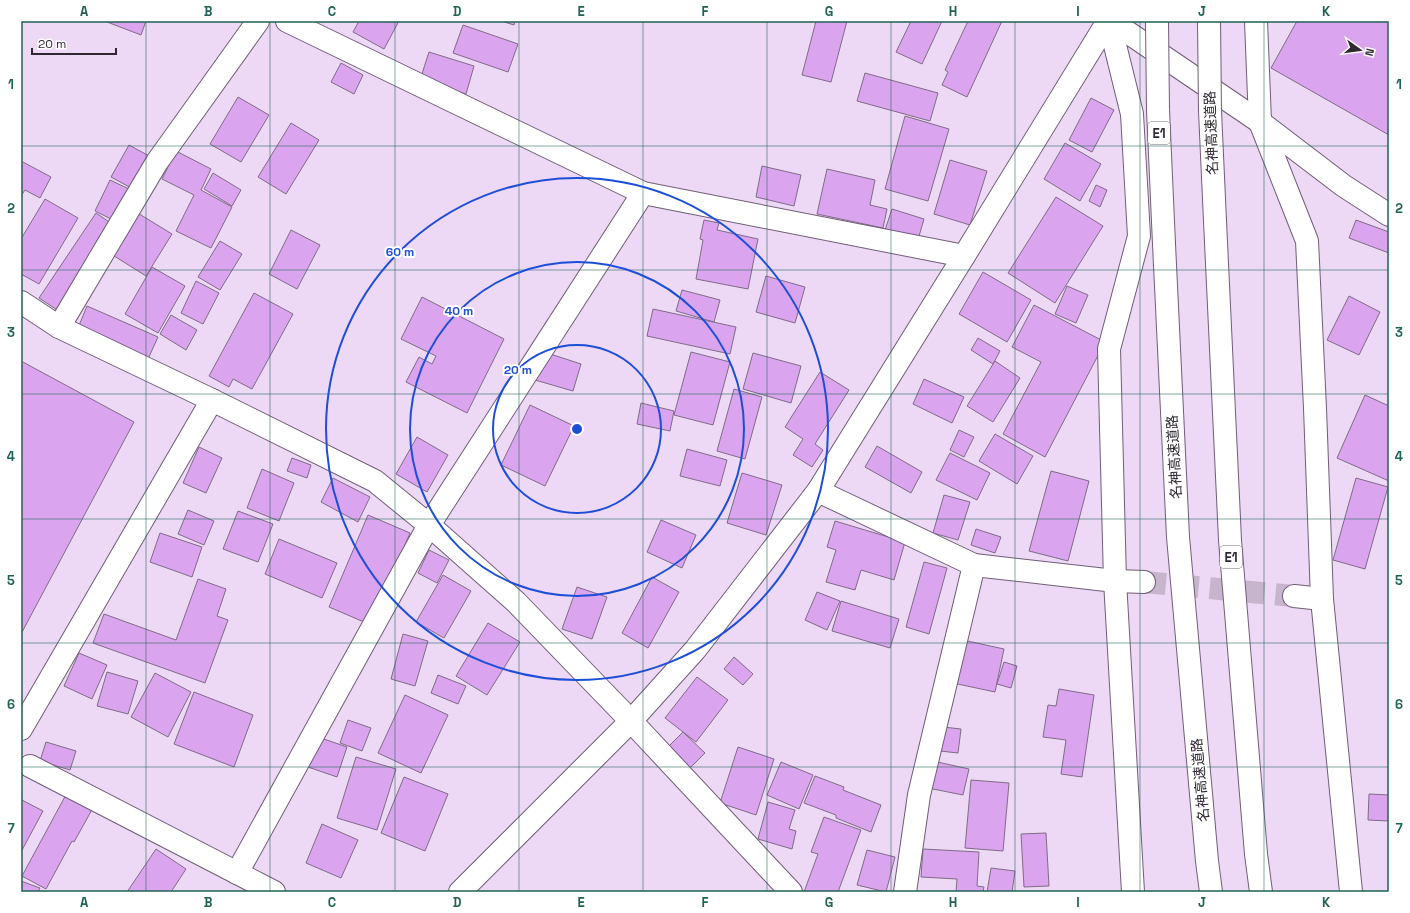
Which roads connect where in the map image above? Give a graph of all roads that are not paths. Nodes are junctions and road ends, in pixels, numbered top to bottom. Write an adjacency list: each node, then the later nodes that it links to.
1 (258, 21): 12 (main road)
2 (287, 21): 8 (main road)
3 (1109, 21): 7 (main road); 10 (main road); 17 (main road)
4 (1157, 21): 30 (main road, 名神高速道路 / E1, bridge)
5 (1208, 21): 31 (main road, 名神高速道路 / E1, bridge)
6 (1256, 21): 7 (main road)
7 (1260, 122): 9 (main road); 20 (main road)
8 (643, 193): 10 (main road); 15 (main road)
9 (1389, 215)
10 (964, 256): 14 (main road)
11 (21, 302): 12 (main road)
12 (59, 327): 13 (main road)
13 (212, 400): 15 (main road); 22 (main road)
14 (818, 491): 16 (main road); 21 (main road)
15 (428, 525): 21 (main road); 24 (main road)
16 (974, 565): 17 (main road); 28 (main road)
17 (1115, 581): 18 (main road); 29 (main road)
18 (1144, 582)
19 (1294, 596): 20 (main road)
20 (1322, 599): 32 (main road)
21 (631, 721): 26 (main road); 27 (main road)
22 (21, 729)
23 (24, 770): 24 (main road)
24 (237, 873): 25 (main road)
25 (274, 892)
26 (460, 892)
27 (791, 892)
28 (905, 892)
29 (1133, 892)
30 (1212, 892)
31 (1261, 892)
32 (1351, 892)

